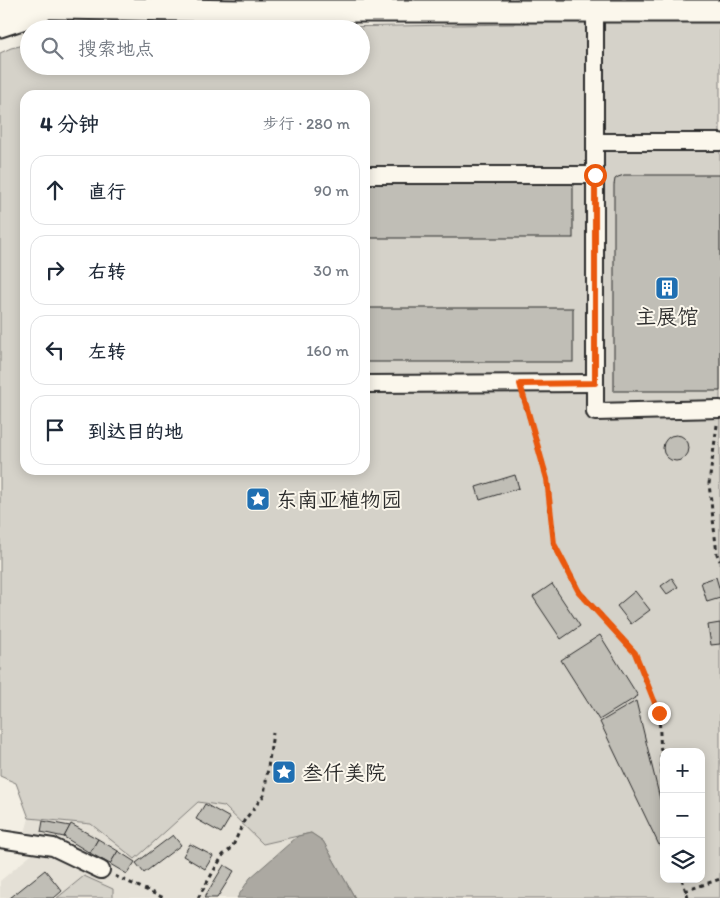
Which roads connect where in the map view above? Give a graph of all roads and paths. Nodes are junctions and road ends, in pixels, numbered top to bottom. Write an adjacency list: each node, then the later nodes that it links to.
1 (290, 5): 2 (main road); 4 (main road)
2 (594, 5): 5 (main road); 7 (lane)
3 (0, 7): 4 (main road)
4 (59, 8): 6 (main road)
5 (720, 11)
6 (0, 26)
7 (595, 142): 8 (lane); 10 (lane)
8 (720, 142)
9 (370, 175): 10 (lane)
10 (595, 175): 11 (lane)
11 (595, 383): 13 (lane); 14 (lane)
12 (370, 384): 13 (lane)
13 (520, 384): 17 (path)
14 (719, 409): 15 (path)
15 (720, 561)
16 (273, 733): 24 (path)
17 (663, 793)
18 (0, 839): 19 (lane)
19 (101, 870): 23 (path)
20 (720, 879): 22 (path)
21 (683, 883): 22 (path)
22 (685, 891): 25 (path)
23 (164, 898)
24 (198, 898)
25 (688, 898)

